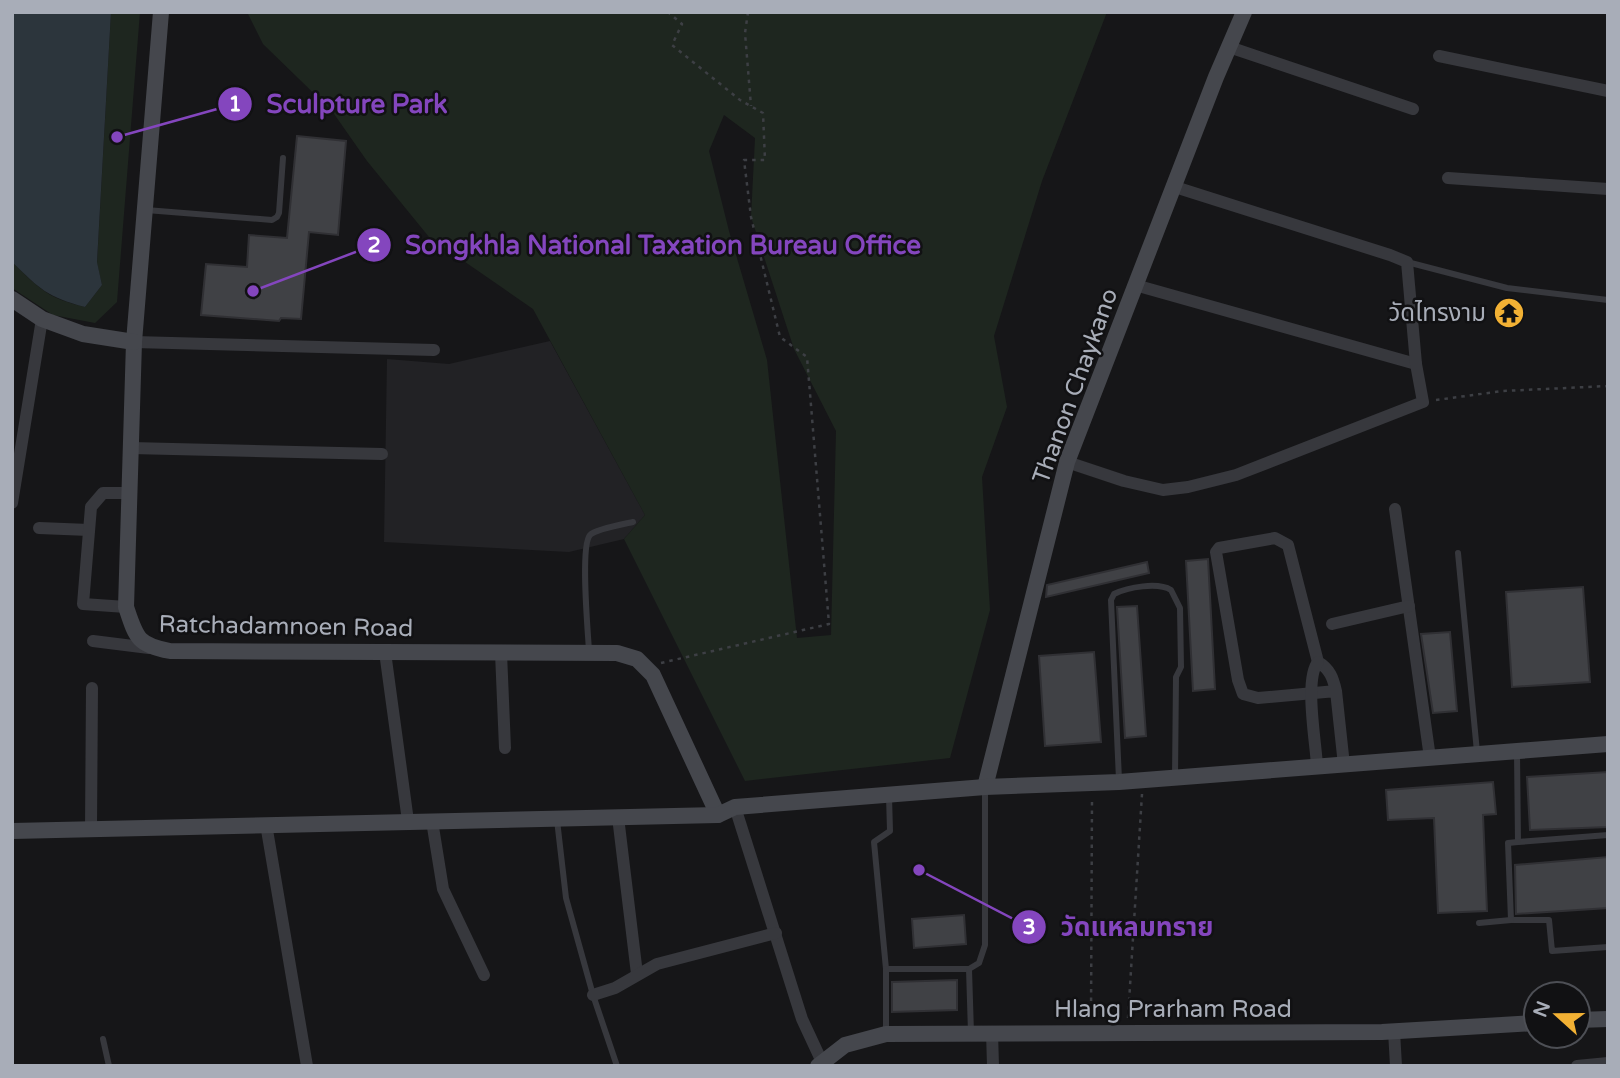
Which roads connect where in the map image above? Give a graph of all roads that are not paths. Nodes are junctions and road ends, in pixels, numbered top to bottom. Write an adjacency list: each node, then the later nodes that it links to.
1 (160, 12): 11 (street, Ratchadamnoen Road)
2 (1244, 12): 3 (street, Thanon Chaykano)
3 (1229, 47): 6 (street); 9 (street, Thanon Chaykano)
4 (1439, 56): 5 (street)
5 (1608, 91)
6 (1413, 109)
7 (283, 158): 11 (lane)
8 (1448, 178): 10 (street)
9 (1175, 187): 12 (street); 13 (street, Thanon Chaykano)
10 (1608, 189)
11 (146, 210): 17 (street, Ratchadamnoen Road)
12 (1407, 262): 15 (lane); 19 (street)
13 (1135, 285): 19 (street); 22 (street, Thanon Chaykano)
14 (12, 299): 16 (street)
15 (1608, 300)
16 (42, 319): 17 (street); 24 (street)
17 (134, 342): 18 (street); 20 (street, Ratchadamnoen Road)
18 (434, 350)
19 (1416, 364): 22 (street)
20 (131, 448): 21 (street); 23 (street, Ratchadamnoen Road)
21 (382, 454)
22 (1067, 462): 51 (street, Thanon Chaykano)
23 (130, 493): 28 (street); 31 (street, Ratchadamnoen Road)
24 (12, 503)
25 (1395, 509): 30 (street)
26 (633, 522): 37 (lane)
27 (39, 528): 28 (street)
28 (89, 530): 31 (street)
29 (1458, 553): 45 (lane)
30 (1409, 606): 32 (street); 46 (street)
31 (126, 607): 34 (street, Ratchadamnoen Road)
32 (1332, 624)
33 (93, 641): 34 (street)
34 (149, 648): 35 (street, Ratchadamnoen Road)
35 (385, 652): 36 (street, Ratchadamnoen Road); 57 (street)
36 (501, 653): 37 (street, Ratchadamnoen Road); 43 (street)
37 (589, 653): 54 (street, Ratchadamnoen Road)
38 (1318, 662): 40 (street); 41 (street); 41 (street)
39 (92, 688): 60 (street)
40 (1336, 691): 41 (street); 47 (street)
41 (1312, 694): 48 (street)
42 (1608, 744): 44 (street)
43 (505, 748)
44 (1517, 751): 45 (street); 63 (lane)
45 (1477, 754): 46 (street)
46 (1430, 758): 47 (street)
47 (1344, 765): 48 (street)
48 (1317, 766): 49 (street)
49 (1175, 777): 50 (street); 50 (lane)
50 (1119, 782): 51 (street)
51 (985, 787): 52 (street); 68 (lane)
52 (888, 794): 53 (street); 69 (lane)
53 (735, 807): 54 (street); 66 (street)
54 (718, 815): 55 (street)
55 (618, 817): 56 (street); 70 (street)
56 (557, 818): 58 (street); 72 (lane)
57 (408, 821): 58 (street); 59 (street)
58 (432, 821): 71 (street)
59 (266, 824): 60 (street); 82 (street)
60 (91, 828): 61 (street)
61 (12, 831)
62 (1608, 835): 63 (lane)
63 (1518, 842): 64 (lane)
64 (1511, 920): 65 (lane); 67 (lane)
65 (1479, 923)
66 (776, 933): 70 (street); 80 (street)
67 (1608, 947)
68 (969, 969): 69 (lane); 76 (lane)
69 (886, 970): 77 (lane)
70 (637, 974): 72 (street)
71 (484, 975)
72 (593, 995): 83 (lane)
73 (1522, 1024): 74 (street, Hlang Prarham Road)
74 (1394, 1031): 75 (street, Hlang Prarham Road); 85 (street)
75 (992, 1032): 76 (street, Hlang Prarham Road); 84 (street)
76 (971, 1033): 77 (street, Hlang Prarham Road)
77 (886, 1034): 80 (street, Hlang Prarham Road)
78 (103, 1039): 81 (lane)
79 (1608, 1063): 86 (street)
80 (820, 1064)
81 (109, 1066)
82 (307, 1066)
83 (617, 1066)
84 (993, 1066)
85 (1396, 1066)
86 (1577, 1066)

